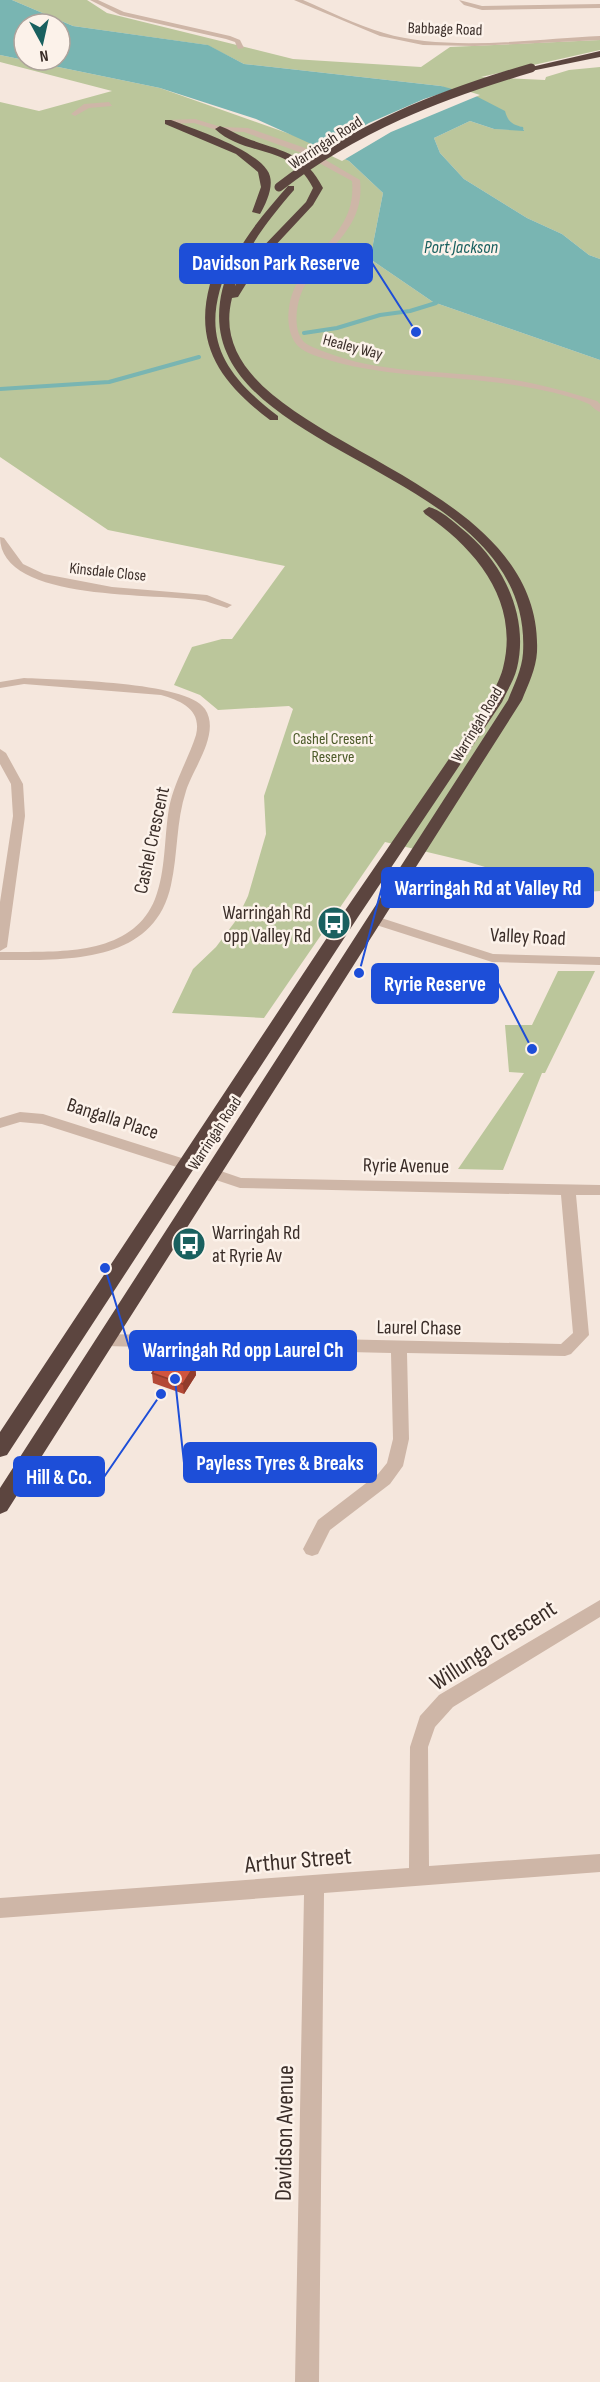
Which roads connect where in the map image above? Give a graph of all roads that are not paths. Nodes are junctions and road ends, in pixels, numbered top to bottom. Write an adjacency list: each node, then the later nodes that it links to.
1 (93, 0): 6 (street)
2 (297, 0): 5 (street, Babbage Road)
3 (462, 0): 4 (street)
4 (600, 6)
5 (600, 38)
6 (240, 48)
7 (600, 54): 13 (highway, Warringah Road, bridge)
8 (600, 59): 13 (highway, Warringah Road)
9 (110, 104): 10 (street)
10 (75, 114)
11 (168, 122): 12 (street, Healey Way); 14 (highway)
12 (220, 129): 15 (highway); 16 (street, Healey Way)
13 (285, 188): 14 (highway, Warringah Road); 15 (highway, Warringah Road)
14 (258, 212): 21 (highway, Warringah Road)
15 (224, 311): 22 (highway, Warringah Road)
16 (600, 409)
17 (0, 540): 18 (street, Kinsdale Close)
18 (227, 605)
19 (0, 684): 24 (street, Cashel Crescent)
20 (0, 753): 23 (street)
21 (352, 913): 22 (highway, Valley Road); 27 (highway, Warringah Road)
22 (375, 920): 25 (street, Valley Road); 28 (highway, Warringah Road)
23 (0, 947)
24 (0, 956)
25 (600, 961)
26 (0, 1123): 27 (street, Bangalla Place)
27 (186, 1165): 28 (highway, Bangalla Place); 33 (highway, Warringah Road)
28 (212, 1173): 29 (street, Ryrie Avenue); 31 (highway, Warringah Road)
29 (568, 1189): 30 (street, Ryrie Avenue); 32 (street, Laurel Chase)
30 (600, 1190)
31 (105, 1340): 32 (street, Laurel Chase); 34 (highway, Warringah Road)
32 (399, 1348): 35 (street)
33 (0, 1449)
34 (0, 1505)
35 (312, 1549)
36 (600, 1608): 38 (street, Willunga Crescent)
37 (600, 1863): 38 (street, Arthur Street)
38 (419, 1876): 39 (street, Arthur Street)
39 (314, 1884): 40 (street, Arthur Street); 41 (street, Davidson Avenue)
40 (0, 1908)
41 (307, 2382)

